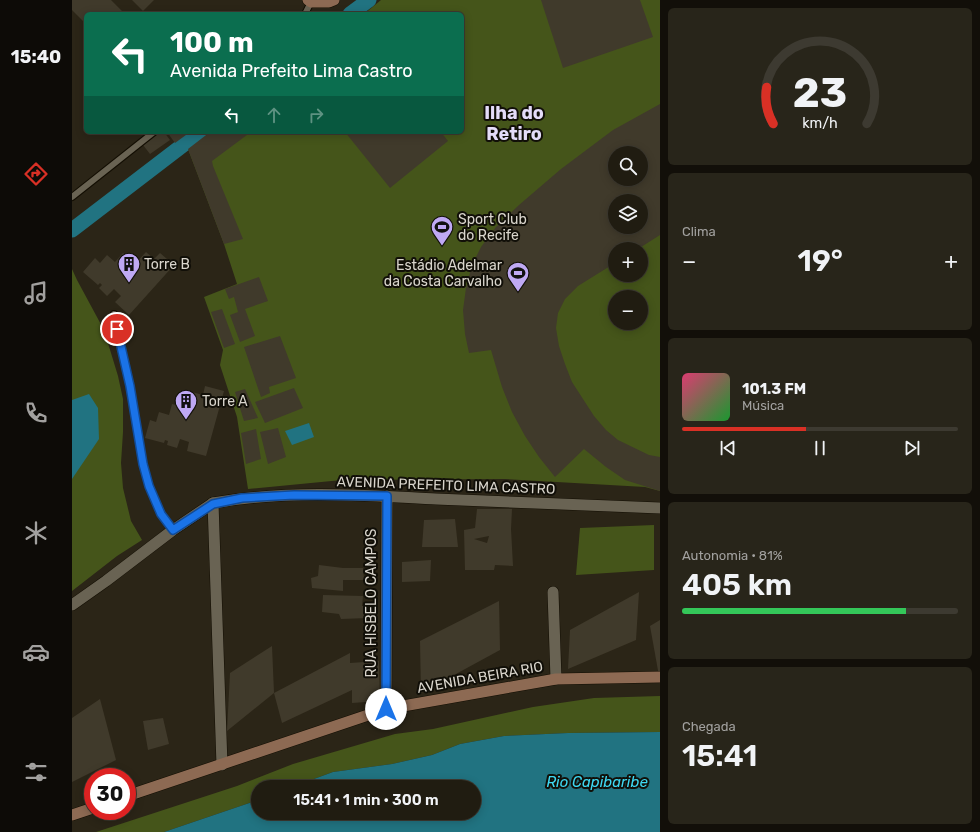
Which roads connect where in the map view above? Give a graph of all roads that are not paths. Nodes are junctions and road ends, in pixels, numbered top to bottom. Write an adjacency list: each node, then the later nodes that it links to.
1 (334, 0): 2 (main road)
2 (309, 1): 3 (lane)
3 (306, 12)
4 (151, 134): 5 (lane)
5 (72, 197)
6 (114, 314): 10 (lane)
7 (387, 496): 8 (street, AVENIDA PREFEITO LIMA CASTRO); 9 (street, AVENIDA PREFEITO LIMA CASTRO); 15 (street, RUA HISBELO CAMPOS)
8 (213, 504): 10 (street, AVENIDA PREFEITO LIMA CASTRO); 16 (street)
9 (660, 508)
10 (173, 530): 12 (street, AVENIDA PREFEITO LIMA CASTRO)
11 (553, 592): 14 (street)
12 (72, 606)
13 (660, 677): 14 (main road, AVENIDA BEIRA RIO)
14 (556, 679): 15 (main road, AVENIDA BEIRA RIO)
15 (386, 709): 16 (main road, AVENIDA BEIRA RIO)
16 (222, 765): 17 (main road, AVENIDA BEIRA RIO)
17 (136, 793)
18 (84, 811): 19 (main road)
19 (72, 814)

